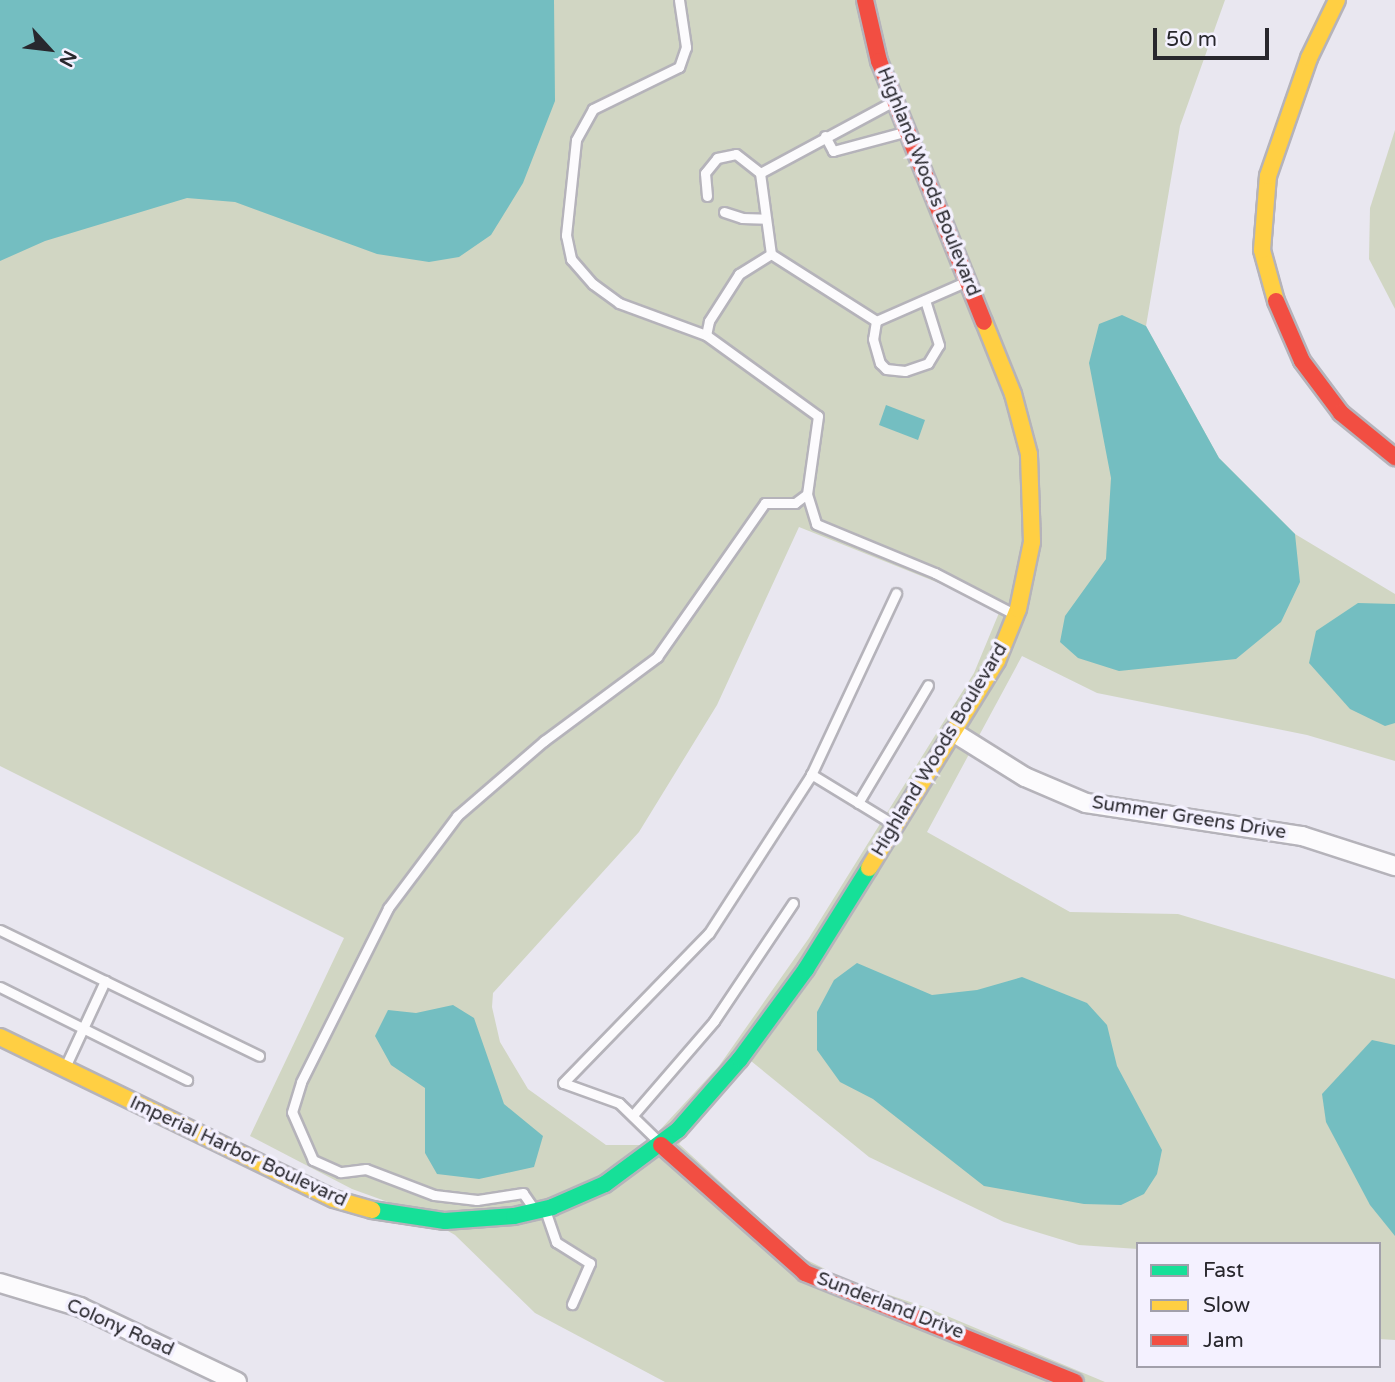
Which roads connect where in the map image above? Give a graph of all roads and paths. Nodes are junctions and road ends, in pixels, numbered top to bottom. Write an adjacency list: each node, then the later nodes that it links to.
1 (679, 0): 15 (lane)
2 (865, 0): 4 (street, Highland Woods Boulevard)
3 (1338, 0): 16 (street)
4 (894, 101): 5 (street, Highland Woods Boulevard); 6 (lane)
5 (906, 131): 6 (lane); 12 (street, Highland Woods Boulevard)
6 (825, 136): 7 (lane)
7 (760, 173): 8 (lane); 10 (lane)
8 (707, 196)
9 (724, 212): 10 (lane)
10 (766, 219): 11 (lane)
11 (771, 254): 14 (lane); 15 (lane)
12 (968, 281): 13 (lane); 19 (street, Highland Woods Boulevard)
13 (925, 300): 14 (lane); 14 (lane)
14 (876, 321)
15 (706, 335): 17 (lane)
16 (1395, 457)
17 (807, 494): 19 (lane); 38 (lane)
18 (896, 593): 22 (lane)
19 (1016, 614): 21 (street, Highland Woods Boulevard)
20 (928, 685): 23 (lane)
21 (953, 732): 24 (street, Highland Woods Boulevard); 25 (street, Summer Greens Drive)
22 (811, 774): 23 (lane); 35 (lane)
23 (858, 803): 24 (lane)
24 (896, 826): 36 (street, Highland Woods Boulevard)
25 (1395, 866)
26 (793, 903): 35 (lane)
27 (0, 930): 28 (lane)
28 (105, 981): 30 (lane); 32 (lane)
29 (0, 987): 30 (lane)
30 (83, 1029): 33 (lane); 34 (lane)
31 (0, 1037): 33 (street, Imperial Harbor Boulevard)
32 (259, 1056)
33 (65, 1069): 38 (street, Imperial Harbor Boulevard)
34 (187, 1080)
35 (633, 1115): 36 (lane)
36 (661, 1145): 37 (street, Highland Woods Boulevard); 42 (street, Sunderland Drive)
37 (570, 1199): 38 (street, Imperial Harbor Boulevard)
38 (539, 1209): 40 (lane)
39 (0, 1283): 41 (street, Colony Road)
40 (572, 1304)
41 (237, 1382)
42 (1076, 1382)

